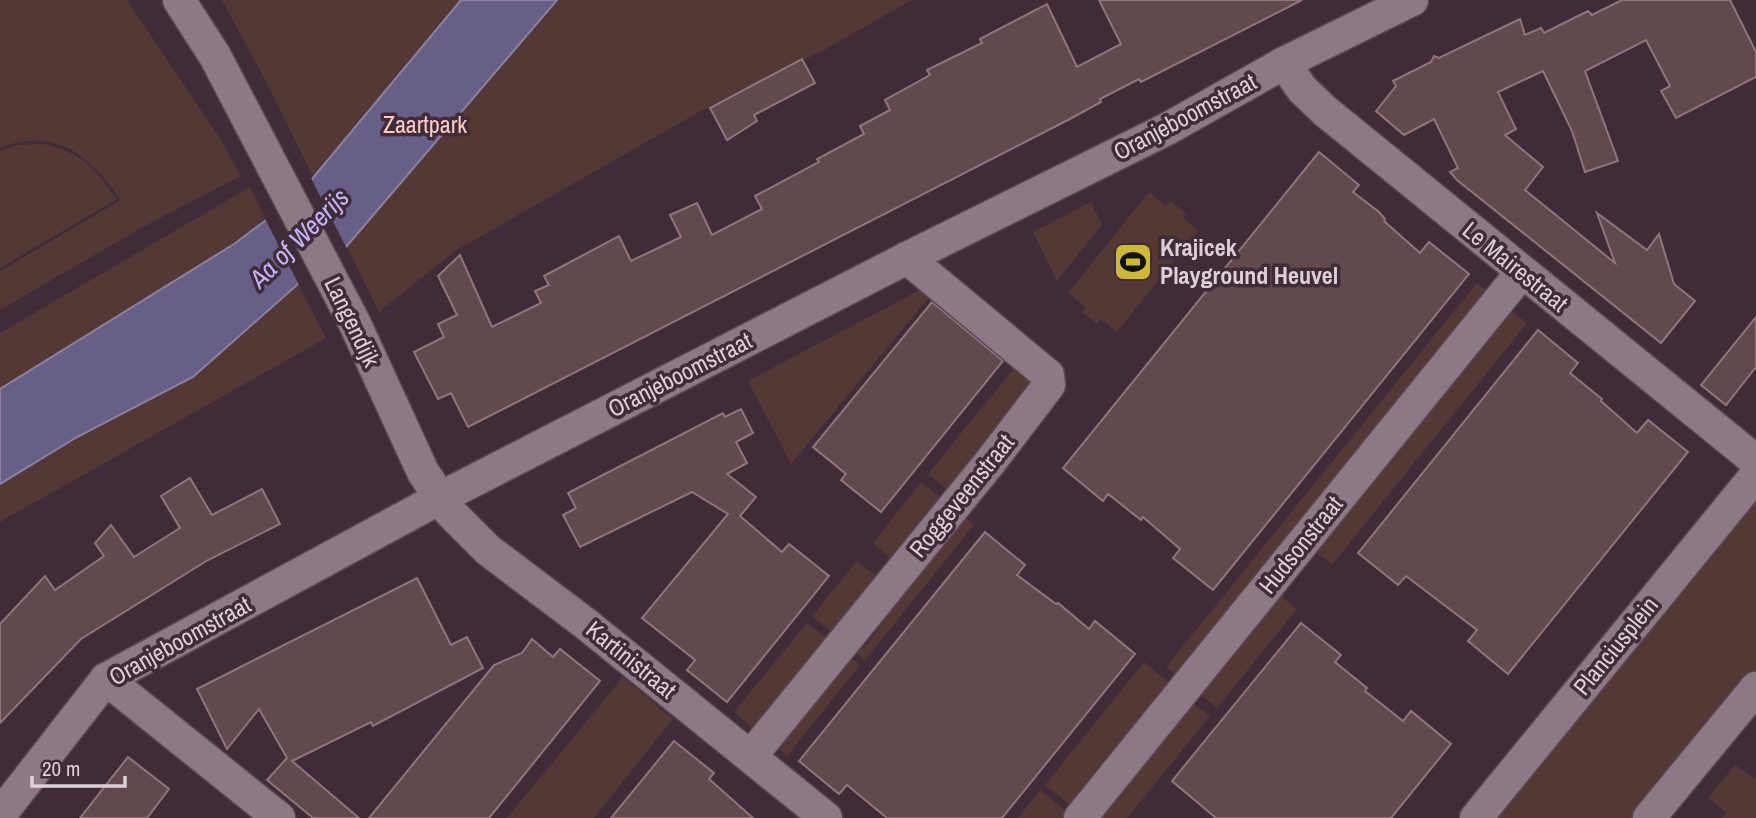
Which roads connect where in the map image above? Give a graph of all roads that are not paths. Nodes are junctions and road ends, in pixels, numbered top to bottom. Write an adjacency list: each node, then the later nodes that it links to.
1 (179, 0): 8 (street, Langendijk)
2 (1412, 0): 3 (street, Oranjeboomstraat)
3 (1284, 63): 4 (street, Oranjeboomstraat); 5 (street, Le Mairestraat)
4 (907, 258): 8 (street, Oranjeboomstraat); 11 (street, Roggeveenstraat)
5 (1522, 272): 6 (street, Le Mairestraat); 15 (street, Hudsonstraat)
6 (1756, 461)
7 (1756, 475): 16 (street, Planciusplein)
8 (440, 498): 9 (street, Oranjeboomstraat); 11 (street, Kartinistraat)
9 (106, 679): 12 (street, Oranjeboomstraat); 13 (street)
10 (1756, 688): 17 (street)
11 (751, 755): 14 (street, Kartinistraat)
12 (0, 815)
13 (279, 818)
14 (826, 818)
15 (1080, 818)
16 (1476, 818)
17 (1649, 818)

